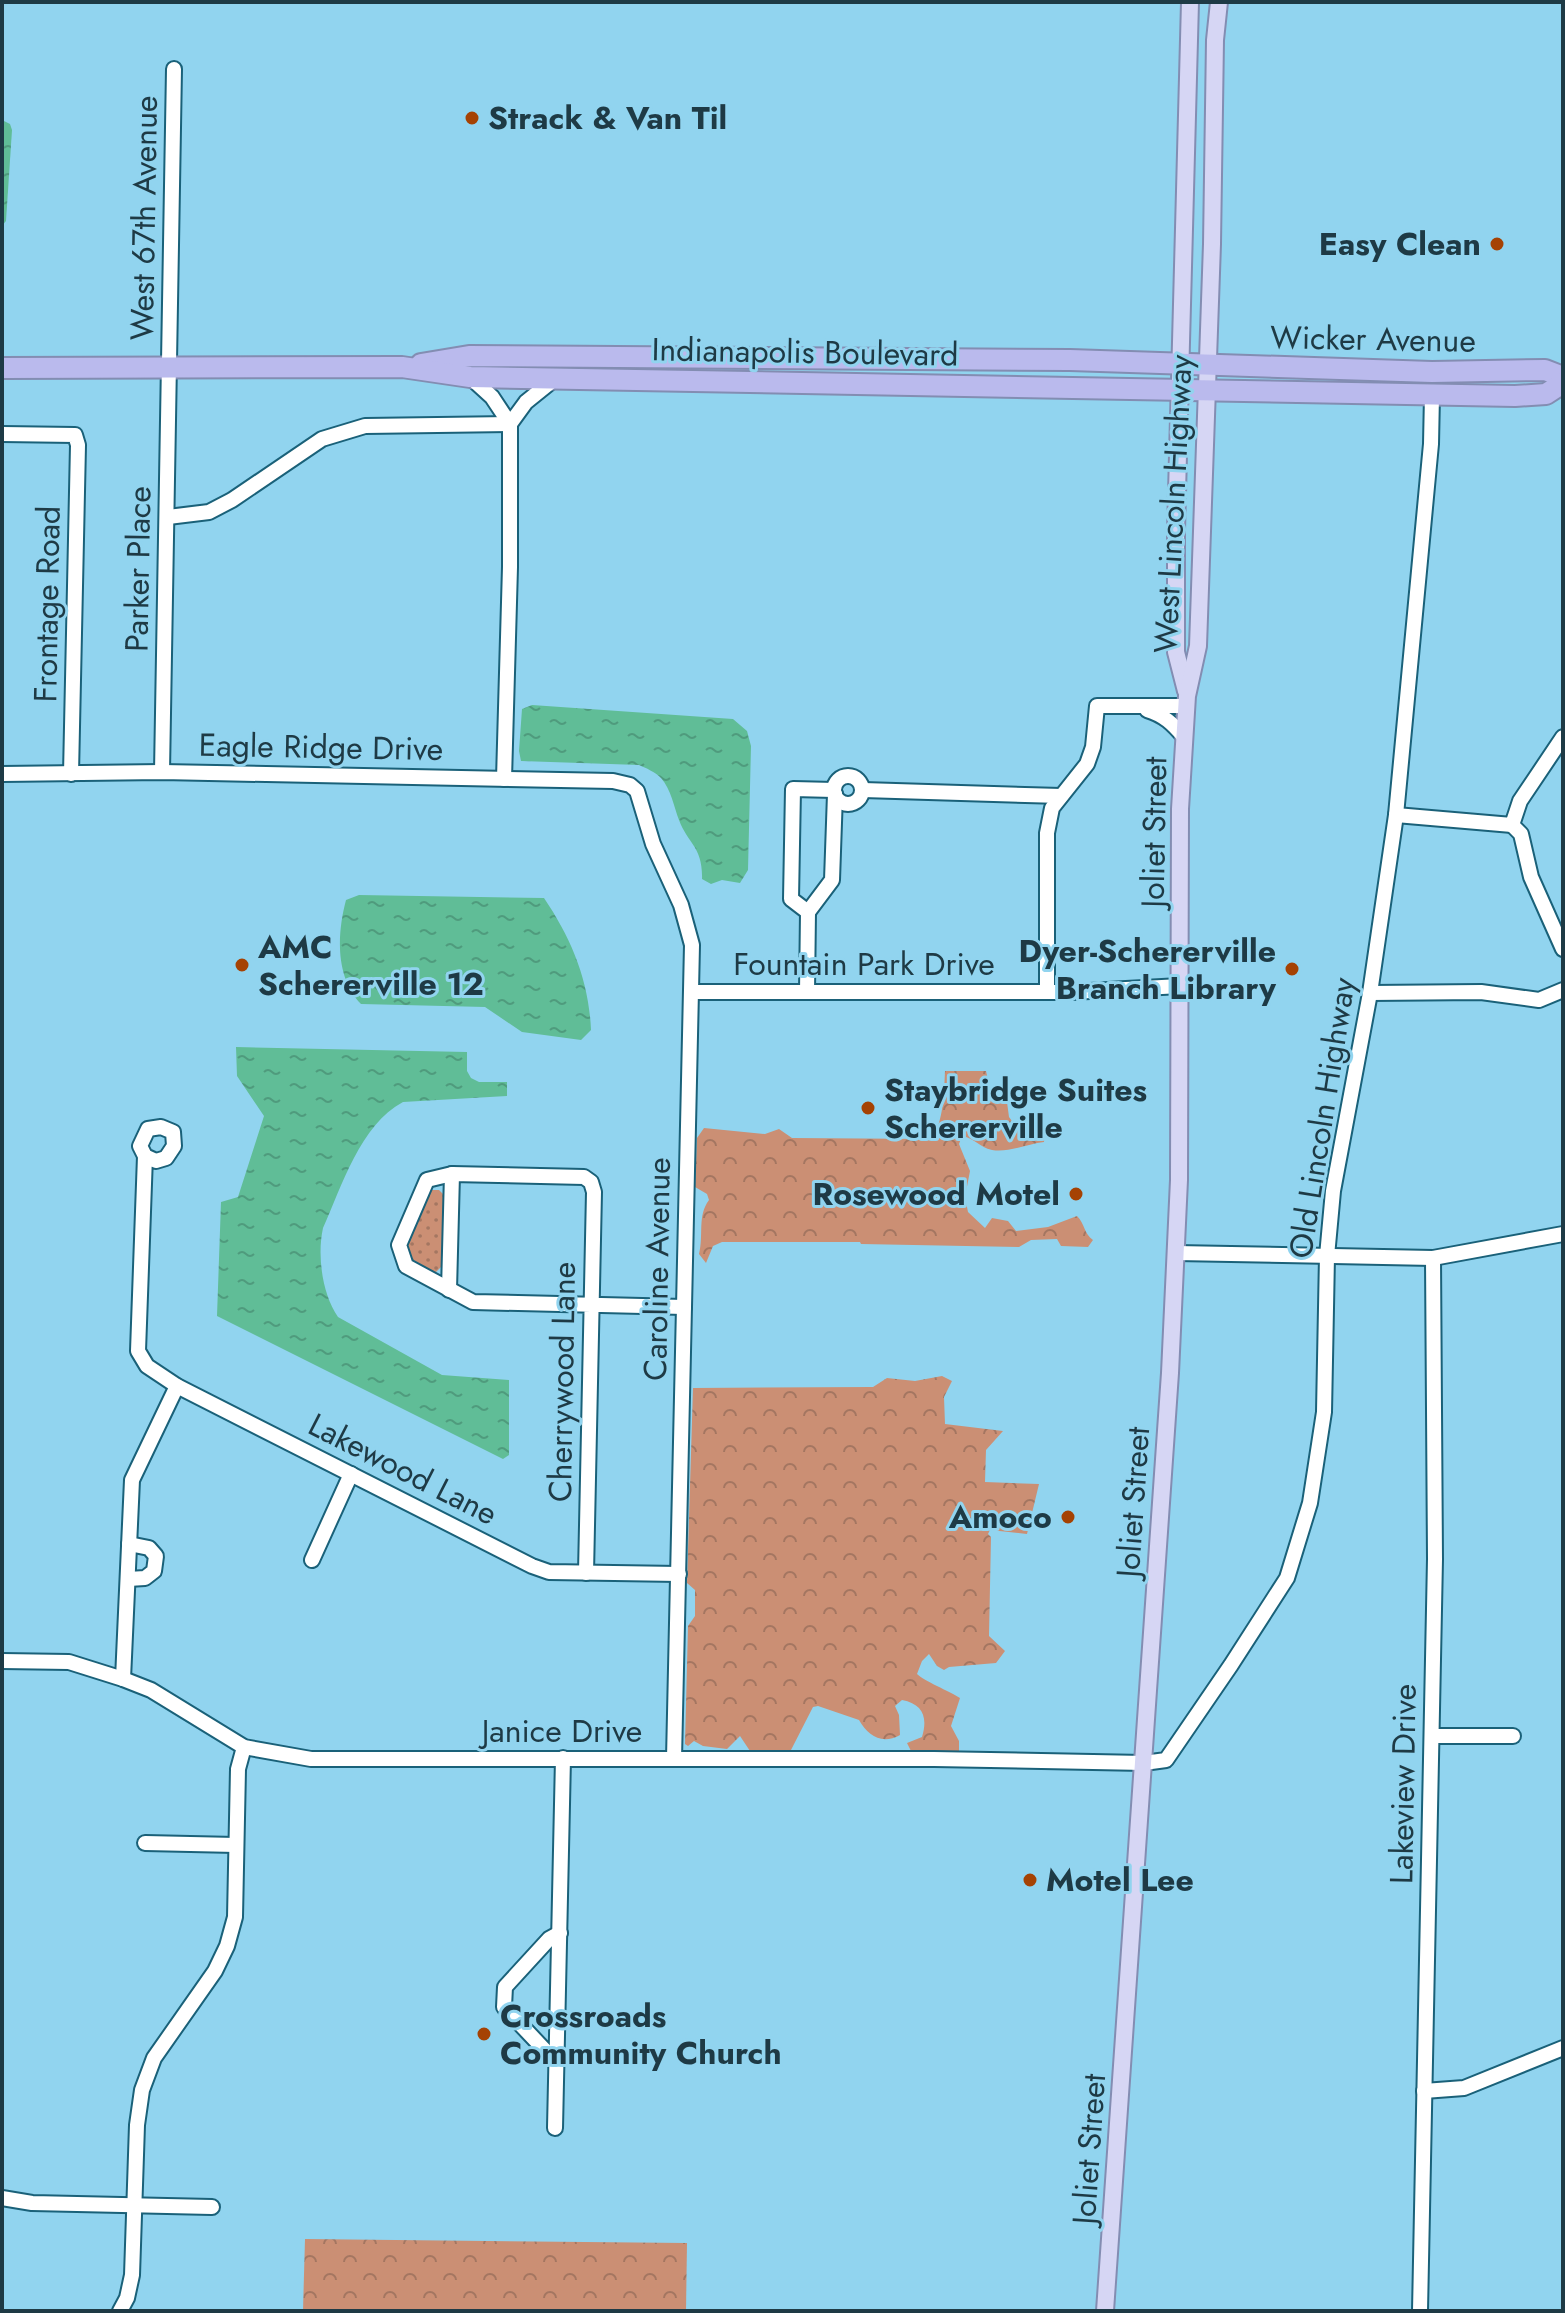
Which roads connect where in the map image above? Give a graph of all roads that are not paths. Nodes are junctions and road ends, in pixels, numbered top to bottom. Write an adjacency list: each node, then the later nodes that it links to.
1 (1190, 2): 4 (main road, West Lincoln Highway)
2 (1219, 2): 5 (main road, West Lincoln Highway)
3 (174, 69): 8 (street, West 67th Avenue)
4 (1180, 364): 5 (highway, Wicker Avenue); 6 (highway, Indianapolis Boulevard); 13 (main road, West Lincoln Highway)
5 (1208, 364): 9 (highway, Wicker Avenue); 14 (main road, West Lincoln Highway)
6 (402, 367): 8 (highway, Indianapolis Boulevard); 10 (highway, Indianapolis Boulevard)
7 (2, 368): 8 (highway, Indianapolis Boulevard)
8 (169, 368): 20 (street, Parker Place)
9 (1493, 371): 12 (highway, Wicker Avenue); 15 (highway)
10 (470, 377): 11 (highway, Indianapolis Boulevard); 17 (street)
11 (557, 377): 13 (highway, Indianapolis Boulevard); 17 (street)
12 (1563, 380): 16 (highway, Wicker Avenue)
13 (1180, 390): 14 (highway, Indianapolis Boulevard); 21 (main road, West Lincoln Highway)
14 (1207, 390): 15 (highway, Wicker Avenue); 21 (main road, West Lincoln Highway)
15 (1432, 395): 16 (highway, Wicker Avenue); 18 (street, Old Lincoln Highway)
16 (1460, 395): 18 (street)
17 (510, 424): 20 (street); 28 (street)
18 (1431, 424): 32 (street, Old Lincoln Highway)
19 (2, 434): 27 (street, Frontage Road)
20 (168, 517): 25 (street, Parker Place)
21 (1186, 701): 22 (street); 23 (main road, Joliet Street)
22 (1136, 706): 23 (street); 31 (street)
23 (1184, 737): 36 (main road, Joliet Street)
24 (1563, 737): 33 (street)
25 (162, 772): 27 (street, Eagle Ridge Drive); 28 (street, Eagle Ridge Drive)
26 (2, 774): 27 (street, Eagle Ridge Drive)
27 (71, 774)
28 (504, 779): 29 (street, Eagle Ridge Drive)
29 (637, 791): 38 (street, Caroline Avenue)
30 (834, 792): 31 (street); 34 (street); 34 (street)
31 (1061, 796): 40 (street)
32 (1396, 815): 33 (street); 41 (street, Old Lincoln Highway)
33 (1512, 825): 35 (street)
34 (808, 912): 39 (street)
35 (1563, 949)
36 (1180, 986): 40 (street, Fountain Park Drive); 45 (main road, Joliet Street)
37 (1563, 990): 41 (street)
38 (692, 992): 39 (street, Fountain Park Drive); 50 (street, Caroline Avenue)
39 (807, 992): 40 (street, Fountain Park Drive)
40 (1047, 992)
41 (1370, 993): 46 (street, Old Lincoln Highway)
42 (145, 1156): 51 (street, Lakewood Lane)
43 (452, 1174): 48 (street); 48 (street); 49 (street, Cherrywood Lane)
44 (1563, 1234): 47 (street)
45 (1176, 1253): 46 (street); 65 (main road, Joliet Street)
46 (1327, 1256): 47 (street); 65 (street, Old Lincoln Highway)
47 (1433, 1258): 60 (street, Lakeview Drive)
48 (449, 1290): 49 (street)
49 (592, 1305): 50 (street); 55 (street, Cherrywood Lane)
50 (684, 1307): 56 (street, Caroline Avenue)
51 (177, 1386): 52 (street, Lakewood Lane); 53 (street)
52 (351, 1474): 54 (street); 55 (street, Lakewood Lane)
53 (129, 1544): 57 (street); 57 (street)
54 (312, 1560)
55 (586, 1573): 56 (street, Lakewood Lane)
56 (679, 1574): 64 (street, Caroline Avenue)
57 (128, 1579): 59 (street)
58 (2, 1661): 59 (street, Janice Drive)
59 (123, 1679): 62 (street, Janice Drive)
60 (1432, 1736): 61 (street); 71 (street, Lakeview Drive)
61 (1513, 1736)
62 (244, 1747): 63 (street, Janice Drive); 67 (street)
63 (563, 1758): 64 (street, Janice Drive); 68 (street)
64 (674, 1759): 65 (street, Janice Drive)
65 (1144, 1763): 77 (main road, Joliet Street)
66 (145, 1843): 67 (street)
67 (236, 1845): 74 (street)
68 (560, 1933): 70 (street); 70 (street)
69 (1563, 2048): 71 (street)
70 (557, 2063): 72 (street)
71 (1424, 2091): 78 (street, Lakeview Drive)
72 (555, 2128)
73 (2, 2198): 74 (street)
74 (133, 2207): 75 (street); 76 (street)
75 (212, 2207)
76 (120, 2311)
77 (1105, 2311)
78 (1420, 2311)

